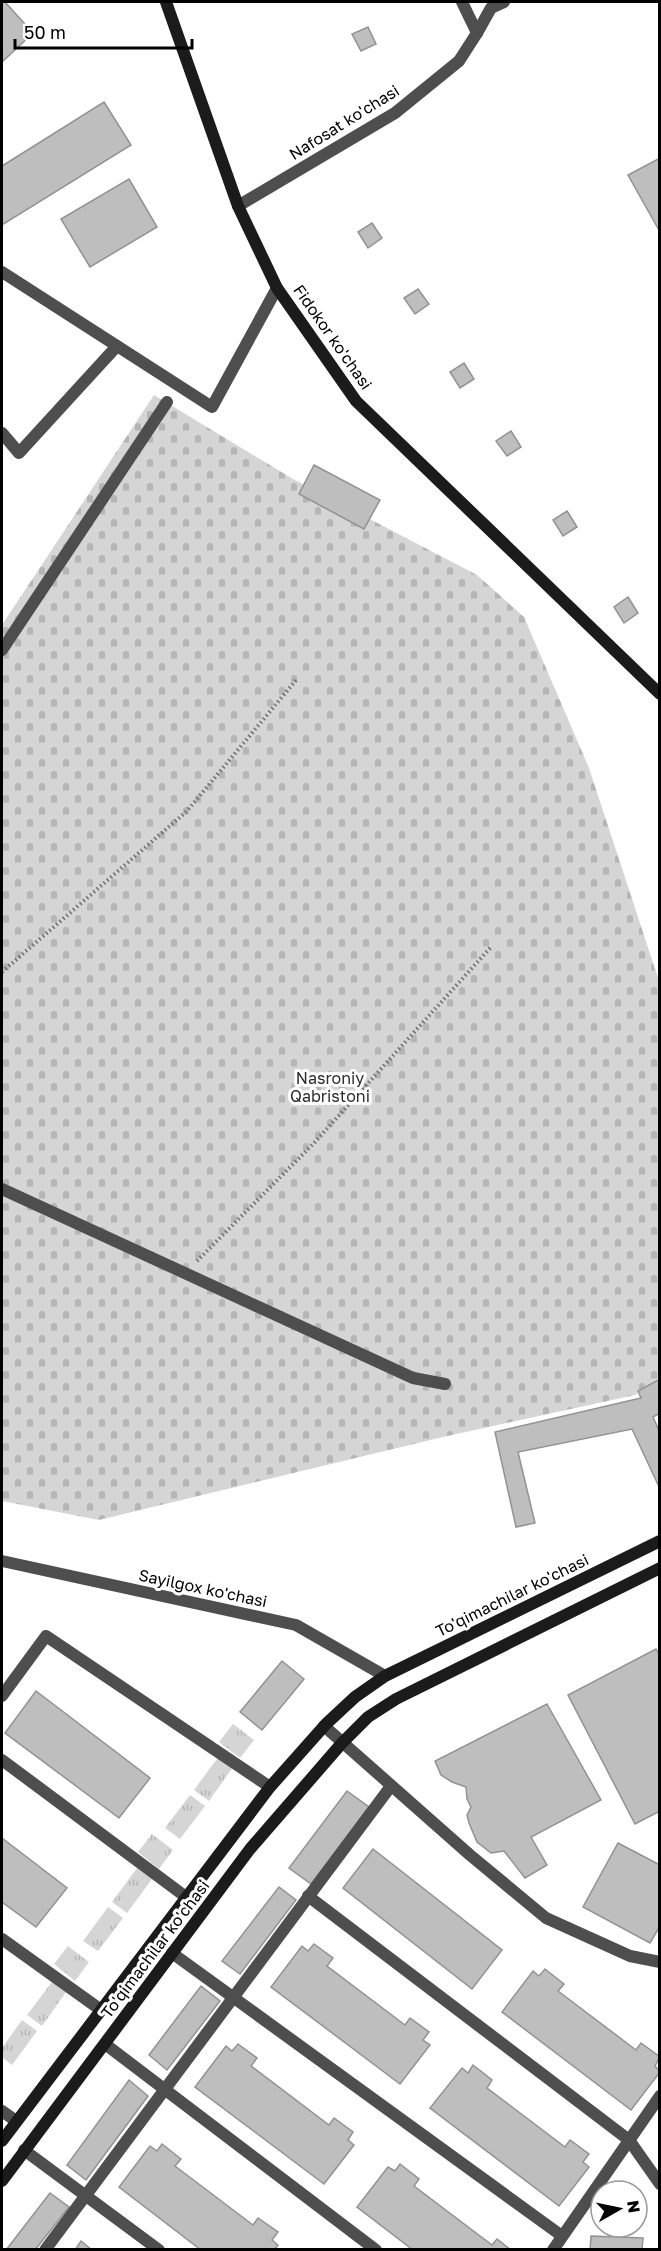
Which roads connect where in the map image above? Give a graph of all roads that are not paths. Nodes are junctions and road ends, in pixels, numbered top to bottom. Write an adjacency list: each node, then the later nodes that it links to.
1 (166, 2): 5 (main road, Fidokor ko'chasi)
2 (462, 2): 4 (street)
3 (504, 2): 4 (street, Nafosat ko'chasi)
4 (477, 33): 5 (street, Nafosat ko'chasi)
5 (238, 206): 7 (main road, Fidokor ko'chasi)
6 (2, 272): 8 (street)
7 (278, 288): 8 (street); 12 (main road, Fidokor ko'chasi)
8 (117, 346): 10 (street)
9 (167, 402): 11 (street)
10 (2, 433)
11 (2, 650)
12 (660, 694)
13 (2, 1189): 14 (street)
14 (445, 1384)
15 (660, 1541): 18 (main road, To'qimachilar ko'chasi)
16 (2, 1562): 18 (street, Sayilgox ko'chasi)
17 (660, 1568): 21 (main road, To'qimachilar ko'chasi)
18 (385, 1676): 20 (main road, To'qimachilar ko'chasi)
19 (2, 1696): 24 (street)
20 (324, 1726): 21 (street); 24 (main road, To'qimachilar ko'chasi)
21 (342, 1743): 23 (street); 28 (main road, To'qimachilar ko'chasi)
22 (2, 1760): 26 (street)
23 (391, 1786): 25 (street); 29 (street)
24 (270, 1787): 26 (main road, To'qimachilar ko'chasi)
25 (308, 1896): 30 (street); 37 (street)
26 (186, 1897): 31 (main road, To'qimachilar ko'chasi)
27 (2, 1939): 31 (street)
28 (172, 1953): 30 (street); 32 (main road, To'qimachilar ko'chasi)
29 (660, 1962)
30 (233, 1997): 33 (street); 43 (street)
31 (101, 2010): 36 (main road, To'qimachilar ko'chasi)
32 (105, 2044): 33 (street); 39 (main road, To'qimachilar ko'chasi)
33 (165, 2090): 42 (street); 46 (street)
34 (660, 2096): 37 (street)
35 (2, 2111): 36 (street)
36 (16, 2121): 38 (main road, To'qimachilar ko'chasi)
37 (629, 2140): 41 (street); 43 (street)
38 (2, 2141)
39 (24, 2150): 40 (main road, To'qimachilar ko'chasi); 42 (street)
40 (2, 2181)
41 (660, 2184)
42 (86, 2195): 44 (street); 45 (street)
43 (562, 2236): 47 (street)
44 (45, 2250)
45 (159, 2250)
46 (376, 2250)
47 (553, 2250)

